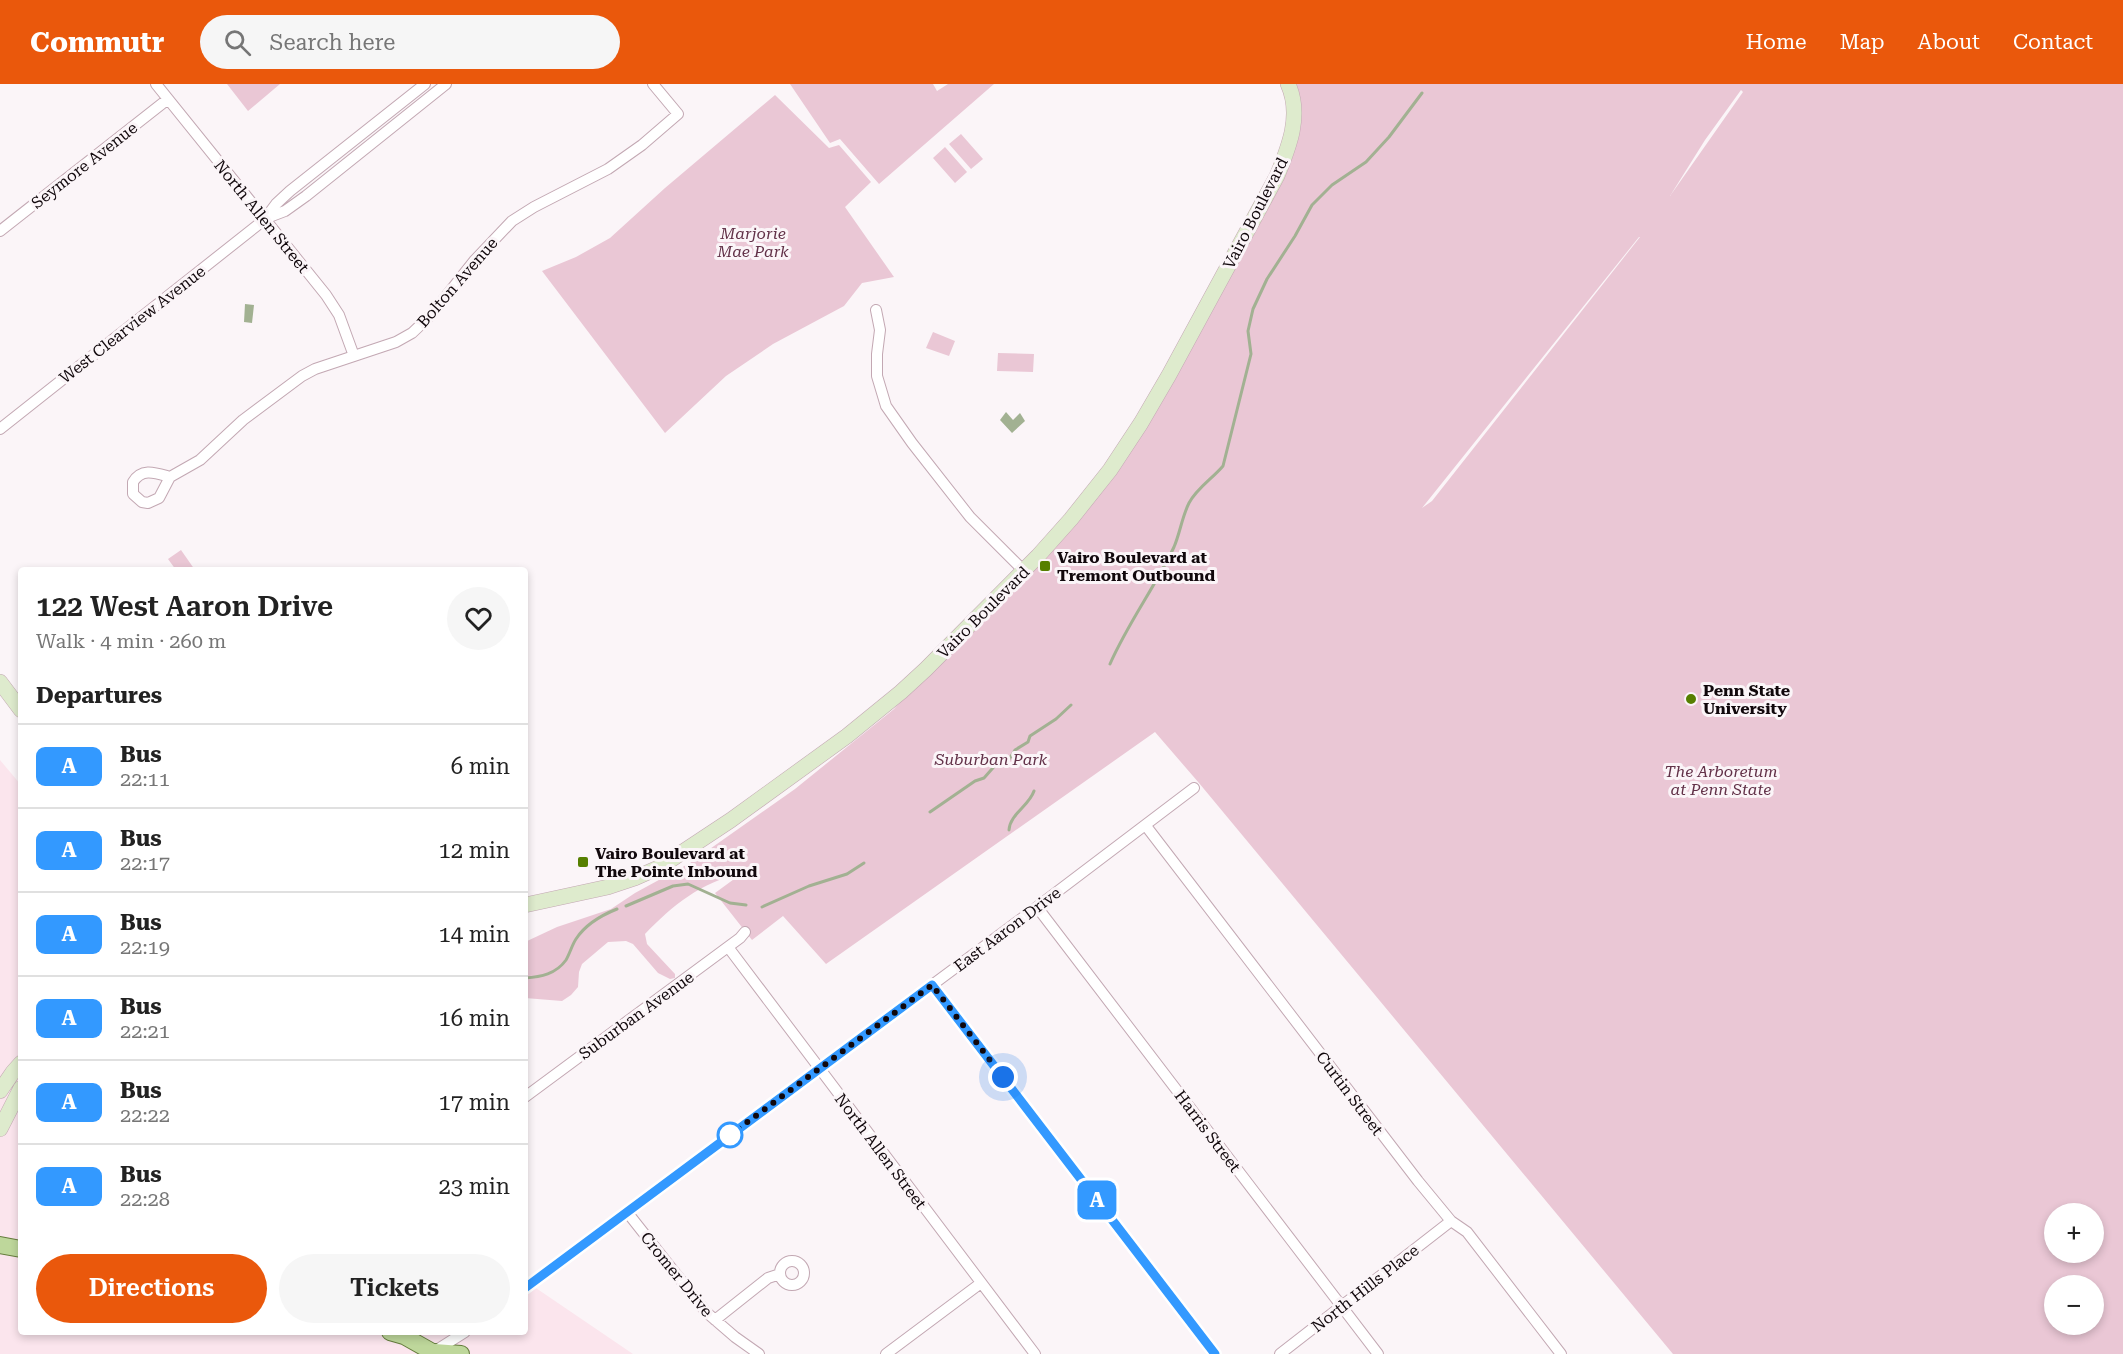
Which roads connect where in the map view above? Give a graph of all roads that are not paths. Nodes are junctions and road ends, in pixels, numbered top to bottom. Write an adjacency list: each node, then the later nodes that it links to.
1 (156, 84): 6 (street, North Allen Street)
2 (425, 84): 7 (street)
3 (446, 84): 7 (street)
4 (653, 84): 10 (street, Bolton Avenue)
5 (1288, 84): 13 (street, Vairo Boulevard)
6 (168, 99): 7 (street, North Allen Street); 8 (street, Seymore Avenue)
7 (264, 220): 10 (street, North Allen Street); 11 (street, West Clearview Avenue)
8 (0, 231)
9 (876, 310): 13 (street)
10 (354, 356): 12 (street, Bolton Avenue)
11 (0, 429)
12 (170, 477)
13 (1024, 571): 18 (street, Vairo Boulevard)
14 (0, 682): 15 (street)
15 (18, 706)
16 (1194, 788): 17 (street, East Aaron Drive)
17 (1146, 826): 19 (street, East Aaron Drive); 30 (street, Curtin Street)
18 (528, 904)
19 (1037, 908): 22 (street, East Aaron Drive); 36 (street, Harris Street)
20 (745, 932): 21 (street, Suburban Avenue)
21 (728, 947): 24 (street, North Allen Street); 27 (street, Suburban Avenue)
22 (932, 985): 24 (street, East Aaron Drive); 45 (street)
23 (18, 1066): 25 (street)
24 (819, 1069): 29 (street, East Aaron Drive); 34 (street, North Allen Street)
25 (0, 1091)
26 (18, 1094): 28 (street)
27 (528, 1095)
28 (0, 1129)
29 (627, 1212): 35 (street, East Aaron Drive); 37 (street, Cromer Drive)
30 (1450, 1221): 36 (street, North Hills Place); 48 (street, Curtin Street)
31 (0, 1245): 32 (main road)
32 (18, 1248)
33 (780, 1274): 37 (street)
34 (981, 1283): 43 (street); 44 (street, North Allen Street)
35 (528, 1286)
36 (1342, 1306): 46 (street, North Hills Place); 47 (street, Harris Street)
37 (715, 1320): 42 (street, Cromer Drive)
38 (400, 1335): 40 (main road)
39 (461, 1335): 40 (street)
40 (434, 1353): 41 (main road)
41 (461, 1354)
42 (759, 1354)
43 (886, 1354)
44 (1035, 1354)
45 (1215, 1354)
46 (1280, 1354)
47 (1378, 1354)
48 (1560, 1354)

